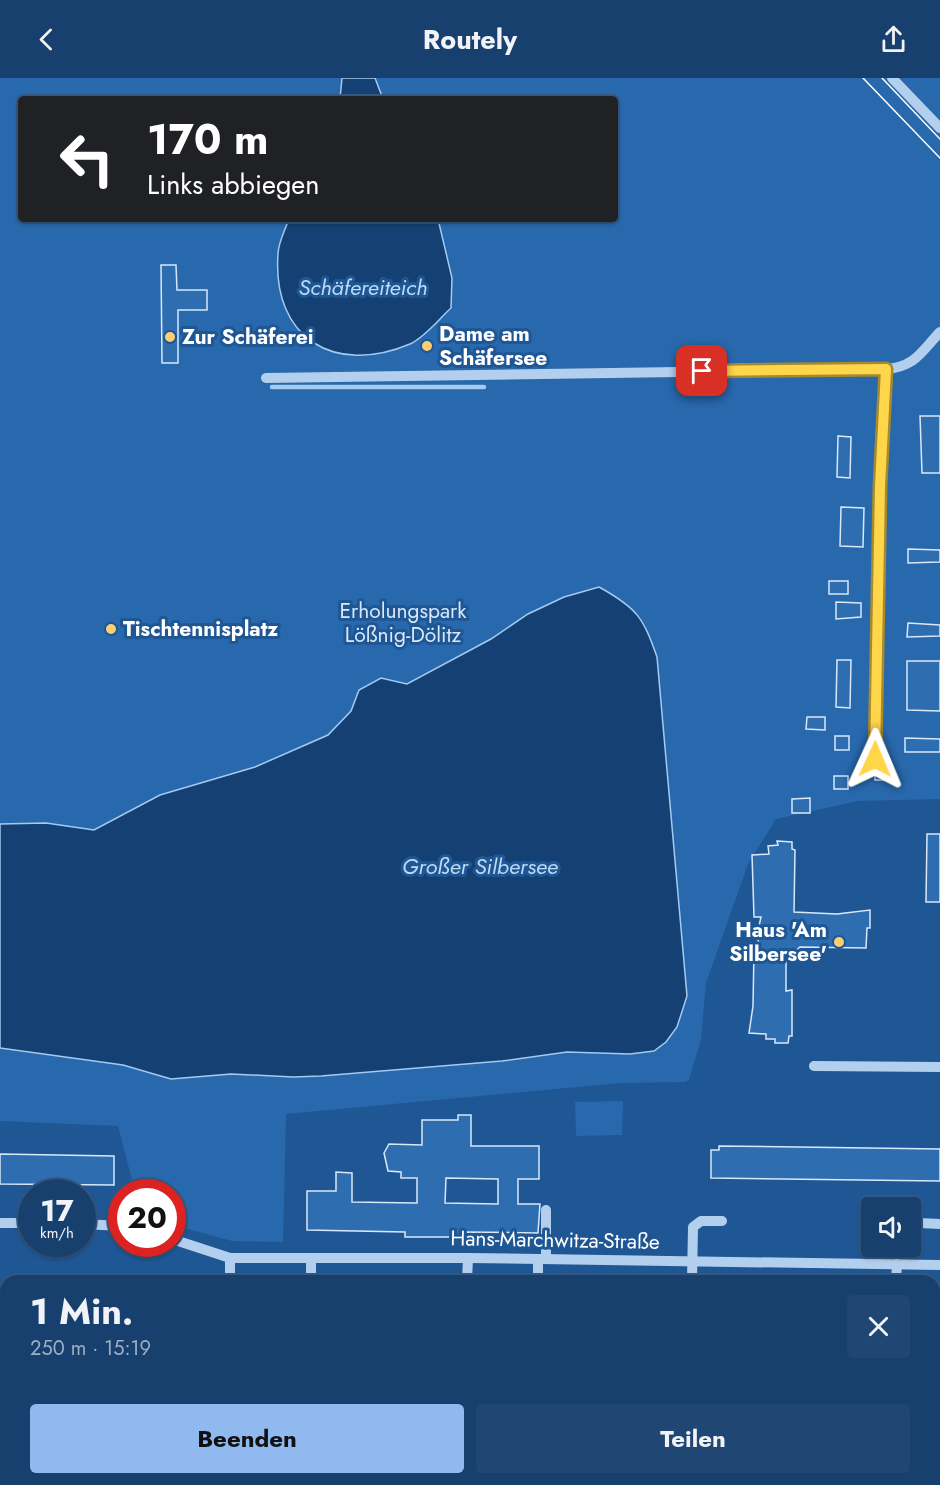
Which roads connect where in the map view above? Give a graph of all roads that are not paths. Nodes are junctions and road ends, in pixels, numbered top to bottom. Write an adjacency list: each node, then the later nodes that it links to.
1 (892, 78): 2 (street)
2 (940, 128)
3 (940, 332): 4 (street)
4 (886, 369): 5 (street); 6 (street)
5 (266, 378)
6 (875, 759)
7 (814, 1066): 8 (street)
8 (940, 1067)
9 (546, 1210): 19 (street)
10 (722, 1221): 20 (street)
11 (0, 1222): 12 (street)
12 (18, 1223)
13 (921, 1223): 14 (street)
14 (940, 1224)
15 (186, 1244): 16 (street, Hans-Marchwitza-Straße)
16 (230, 1258): 17 (street, Hans-Marchwitza-Straße); 23 (street)
17 (311, 1258): 18 (street, Hans-Marchwitza-Straße); 24 (street)
18 (468, 1258): 19 (street, Hans-Marchwitza-Straße); 25 (street)
19 (542, 1259): 20 (street, Hans-Marchwitza-Straße); 26 (street)
20 (692, 1261): 21 (street, Hans-Marchwitza-Straße); 27 (street)
21 (897, 1264): 22 (street, Hans-Marchwitza-Straße); 28 (street)
22 (940, 1265)
23 (230, 1275)
24 (311, 1275)
25 (467, 1275)
26 (539, 1275)
27 (692, 1275)
28 (896, 1275)

